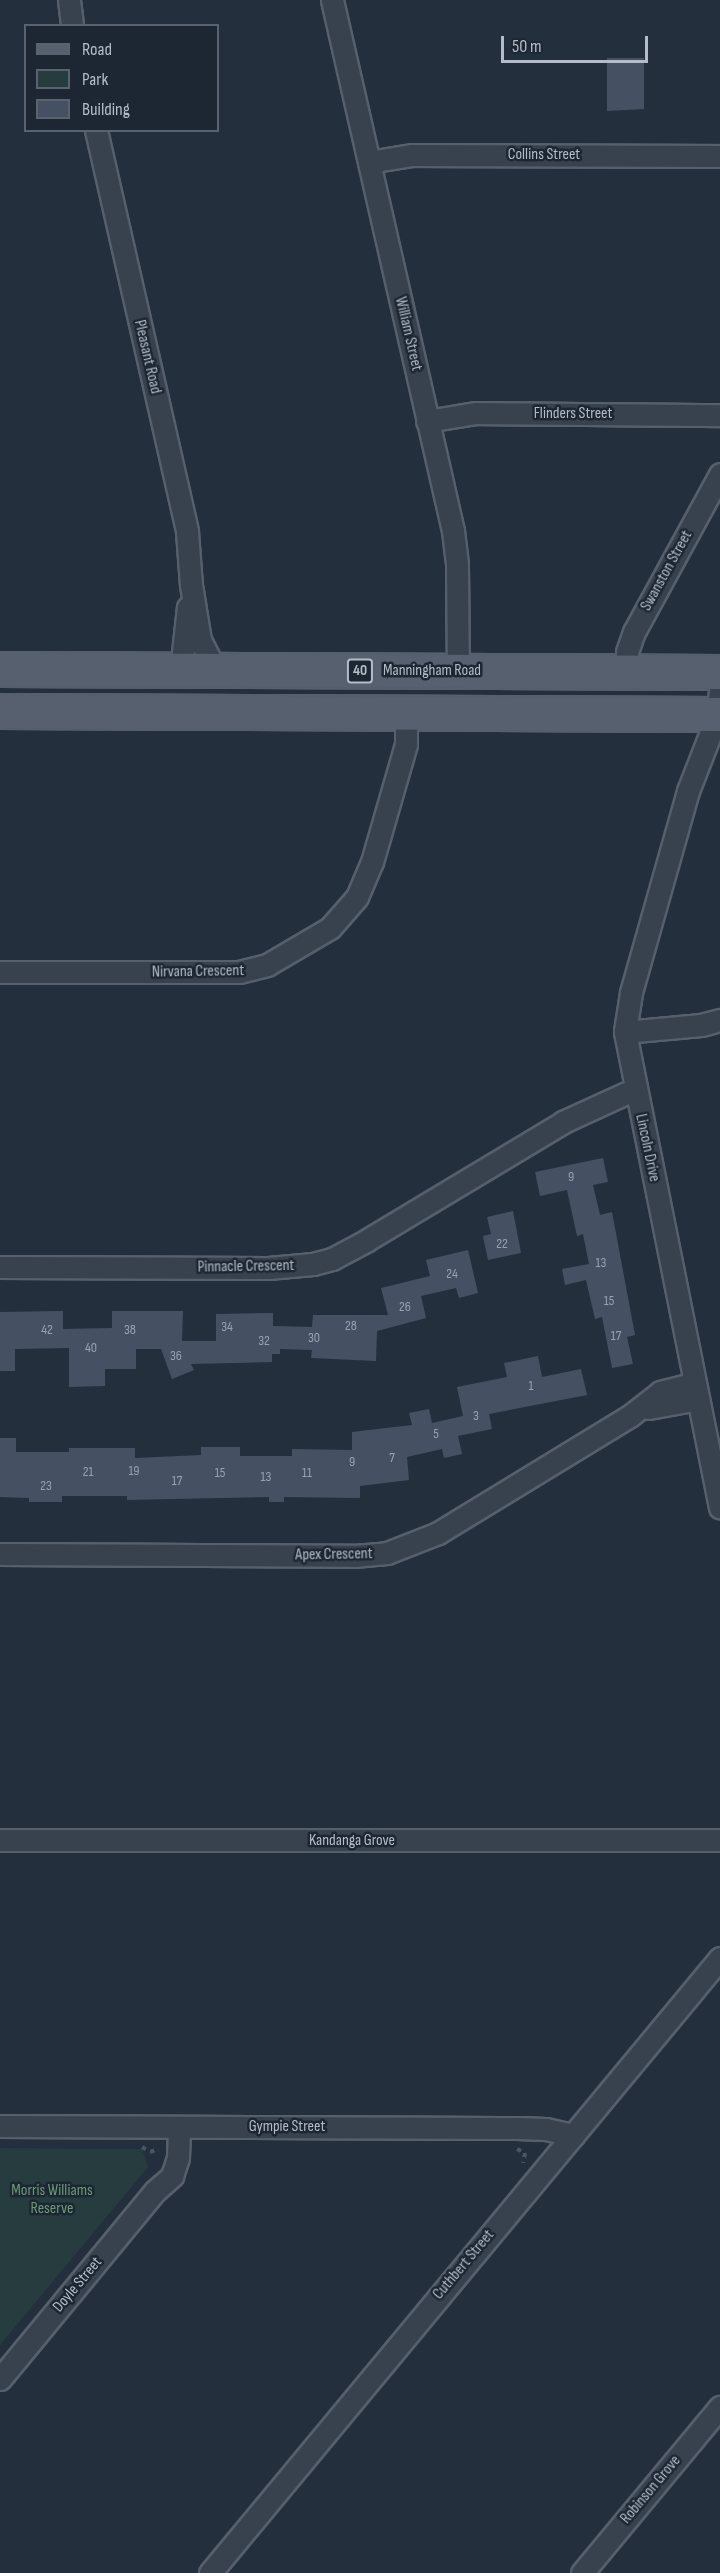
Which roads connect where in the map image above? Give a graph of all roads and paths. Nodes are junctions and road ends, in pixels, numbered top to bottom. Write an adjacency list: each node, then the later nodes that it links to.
1 (332, 0): 4 (street, William Street)
2 (96, 132): 8 (street, Pleasant Road)
3 (720, 156): 4 (street, Collins Street)
4 (369, 162): 6 (street, William Street)
5 (720, 415): 6 (street, Flinders Street)
6 (428, 421): 11 (street, William Street)
7 (720, 474): 13 (street, Swanston Street)
8 (191, 585): 10 (street, Pleasant Road); 12 (street, Pleasant Road)
9 (0, 669): 10 (main road, Manningham Road / 40)
10 (182, 670): 12 (main road, Manningham Road / 40); 17 (main road)
11 (458, 671): 12 (main road, Manningham Road / 40); 13 (main road, Manningham Road / 40)
12 (216, 672)
13 (626, 672): 14 (main road, Manningham Road / 40)
14 (720, 673): 15 (street, Lincoln Drive)
15 (714, 708): 18 (main road); 21 (street, Lincoln Drive)
16 (0, 711): 17 (main road)
17 (354, 712): 18 (main road)
18 (406, 712): 19 (street, Nirvana Crescent)
19 (0, 972)
20 (711, 1023): 21 (street)
21 (626, 1040): 22 (street, Lincoln Drive)
22 (633, 1081): 23 (street, Pinnacle Crescent); 24 (street, Lincoln Drive)
23 (0, 1267)
24 (697, 1391): 25 (street, Lincoln Drive); 26 (street, Apex Crescent)
25 (720, 1508)
26 (0, 1554)
27 (0, 1840): 28 (street, Kandanga Grove)
28 (715, 1842)
29 (720, 1958): 32 (street, Cuthbert Street)
30 (0, 2126): 31 (street, Gympie Street)
31 (170, 2134): 32 (street, Gympie Street); 33 (path); 36 (street, Doyle Street)
32 (573, 2135): 38 (street, Cuthbert Street)
33 (130, 2146)
34 (512, 2147): 35 (path)
35 (519, 2169)
36 (0, 2379)
37 (720, 2407): 39 (street, Robinson Grove)
38 (210, 2573)
39 (582, 2573)

